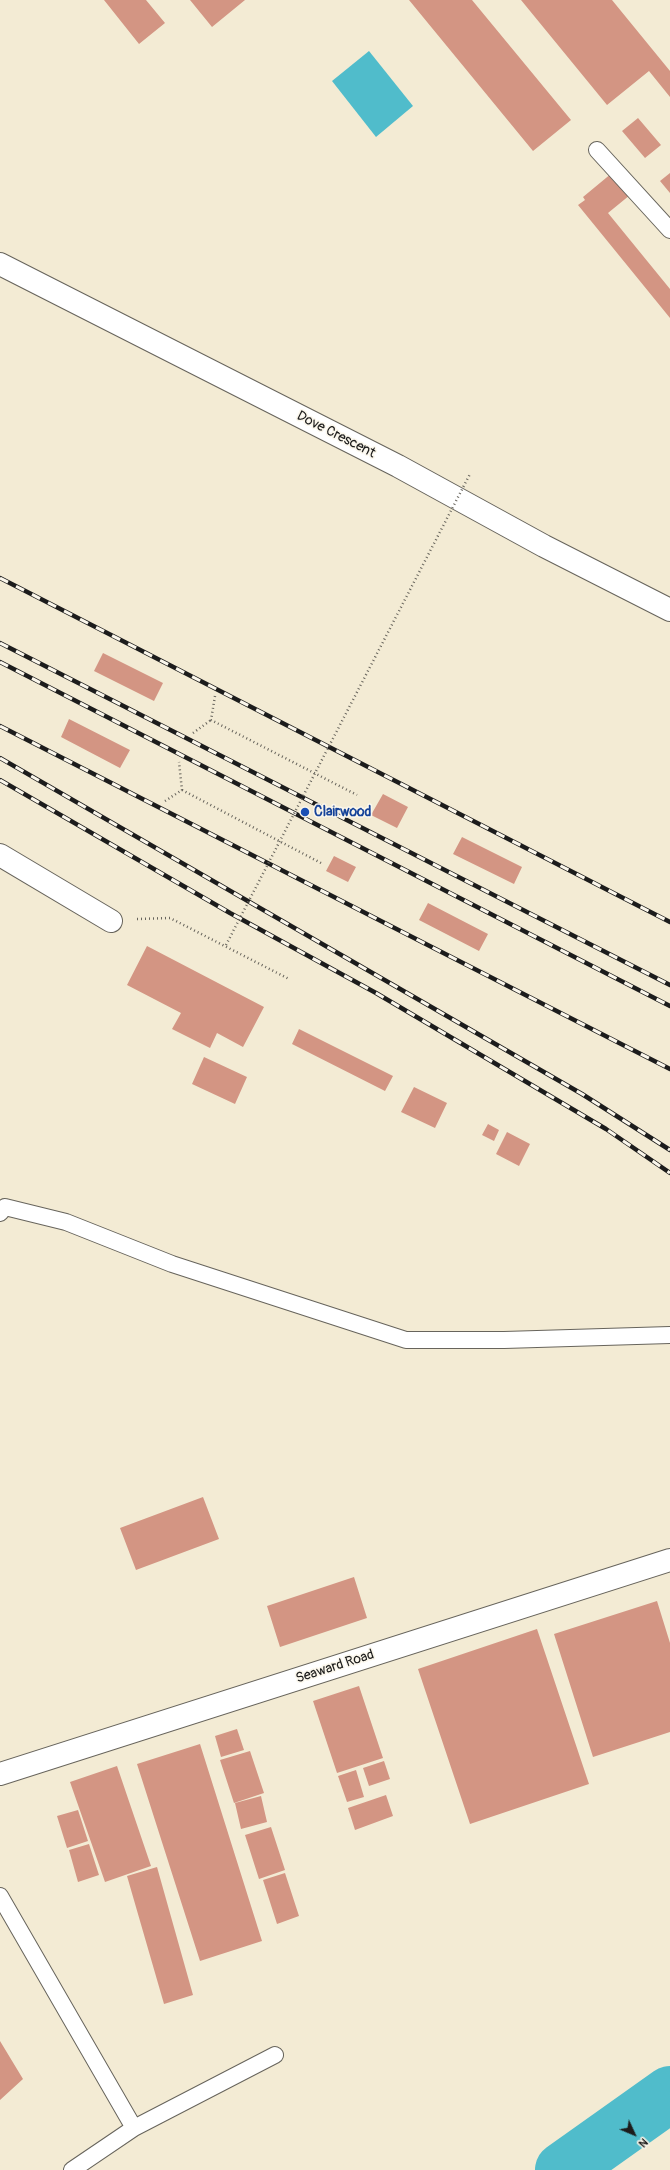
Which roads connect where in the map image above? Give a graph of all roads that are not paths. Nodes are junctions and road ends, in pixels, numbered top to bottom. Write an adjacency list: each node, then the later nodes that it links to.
1 (596, 150): 2 (lane)
2 (670, 230)
3 (0, 264): 4 (street, Dove Crescent)
4 (670, 610)
5 (0, 855): 6 (street)
6 (111, 921)
7 (2, 1209): 8 (lane)
8 (670, 1335)
9 (670, 1560): 10 (street, Seaward Road)
10 (0, 1774)
11 (0, 1896): 13 (lane)
12 (275, 2055): 13 (lane)
13 (134, 2128): 14 (lane)
14 (72, 2170)

